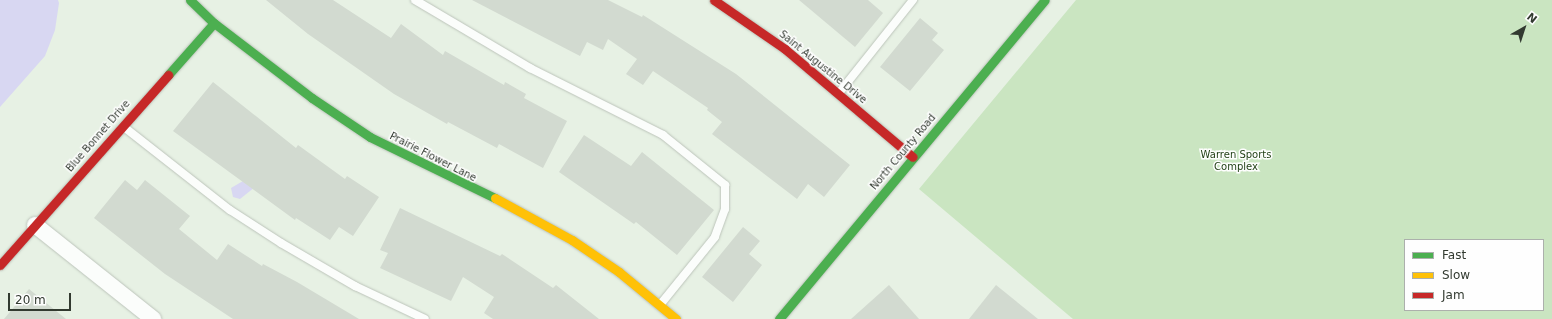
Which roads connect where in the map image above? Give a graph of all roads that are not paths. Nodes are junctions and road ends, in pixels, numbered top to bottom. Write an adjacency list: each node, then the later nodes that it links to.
1 (190, 0): 6 (street, Prairie Flower Lane)
2 (415, 0): 12 (lane)
3 (714, 0): 7 (street, Saint Augustine Drive)
4 (913, 0): 7 (lane)
5 (1045, 0): 9 (street, North County Road)
6 (214, 24): 8 (street, Blue Bonnet Drive); 12 (street, Prairie Flower Lane)
7 (839, 94): 9 (street, Saint Augustine Drive)
8 (121, 125): 10 (street, Blue Bonnet Drive); 14 (lane)
9 (914, 157): 16 (street, North County Road)
10 (35, 225): 11 (street, Blue Bonnet Drive); 13 (street)
11 (0, 265)
12 (660, 306): 15 (street, Prairie Flower Lane)
13 (153, 319)
14 (425, 319)
15 (676, 319)
16 (779, 319)

